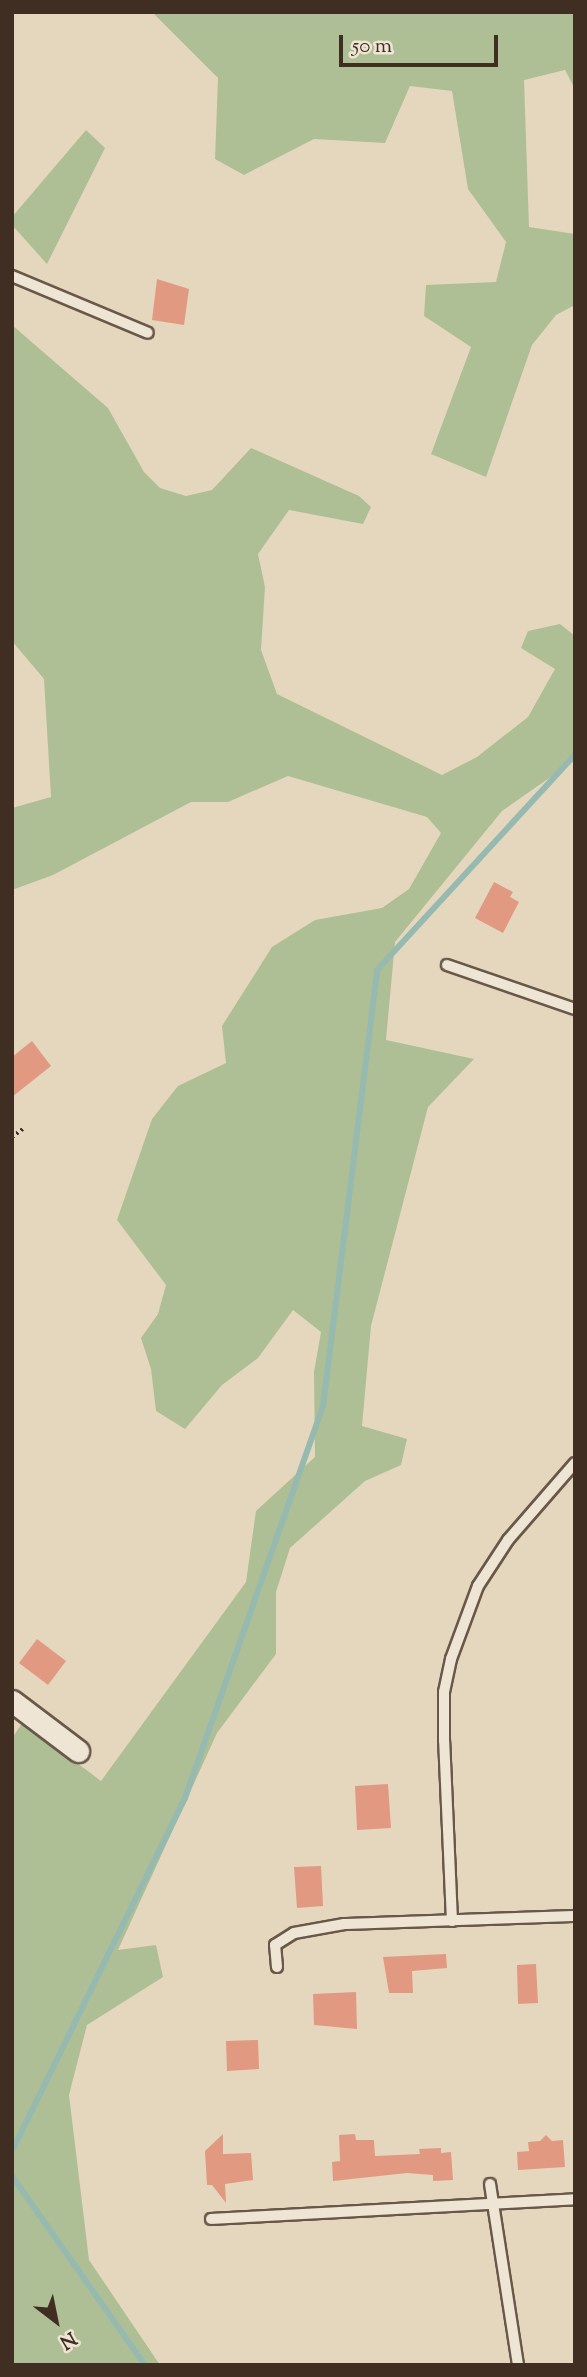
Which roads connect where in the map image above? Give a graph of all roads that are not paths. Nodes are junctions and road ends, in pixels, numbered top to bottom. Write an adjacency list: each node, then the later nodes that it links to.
1 (12, 276): 2 (lane)
2 (148, 332)
3 (447, 965): 4 (lane)
4 (575, 1009)
5 (575, 1463): 9 (lane)
6 (12, 1701): 7 (street)
7 (78, 1751)
8 (575, 1916): 9 (lane)
9 (452, 1921): 10 (lane)
10 (277, 1968)
11 (490, 2184): 13 (lane)
12 (575, 2199): 13 (lane)
13 (492, 2205): 14 (lane); 15 (lane)
14 (211, 2219)
15 (519, 2365)

